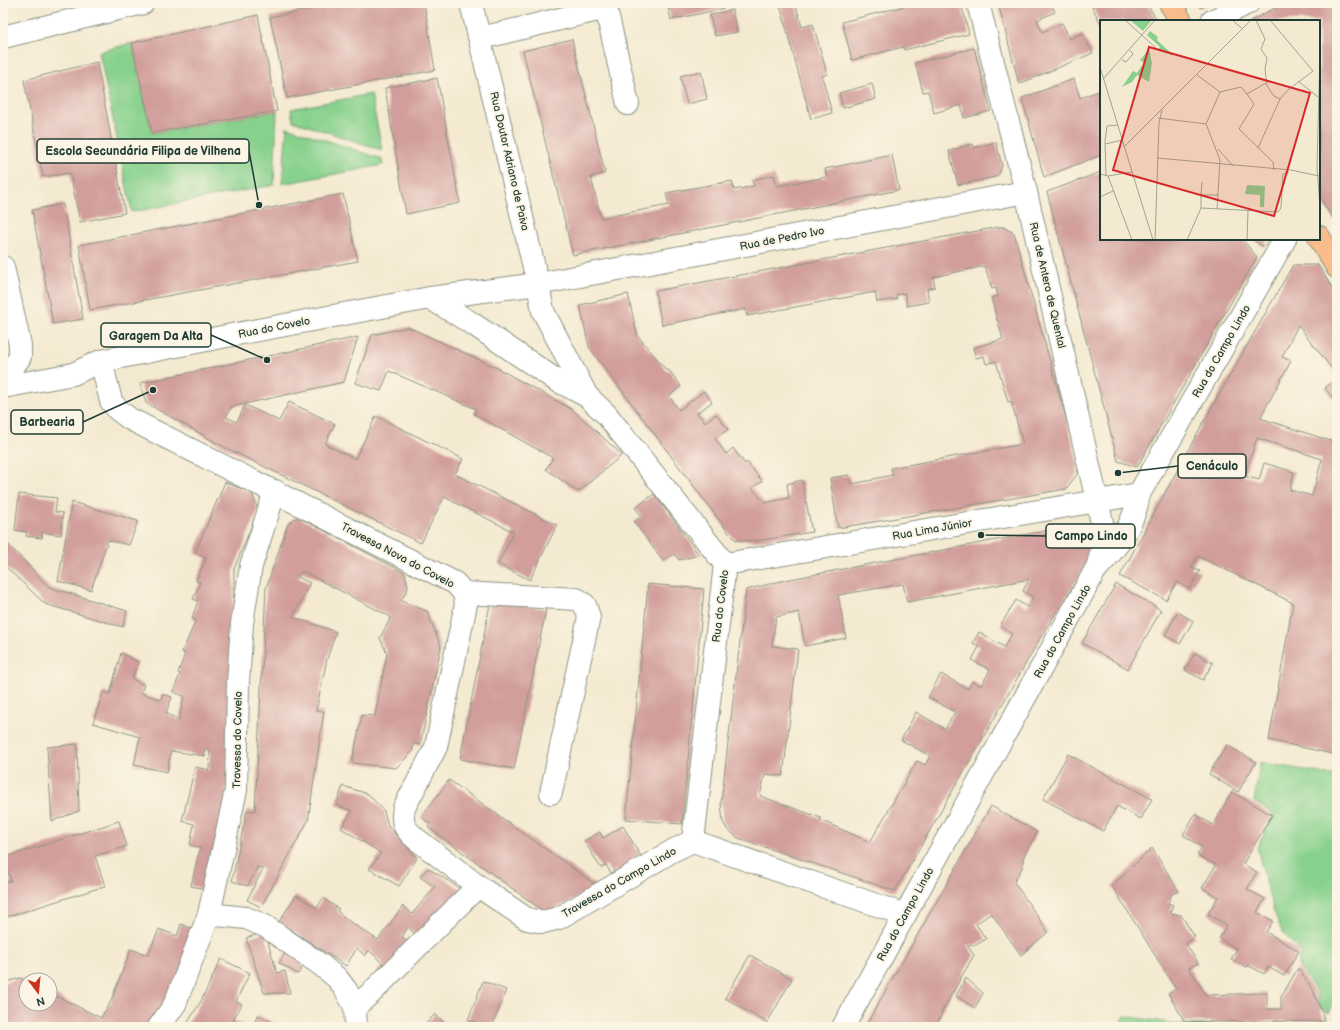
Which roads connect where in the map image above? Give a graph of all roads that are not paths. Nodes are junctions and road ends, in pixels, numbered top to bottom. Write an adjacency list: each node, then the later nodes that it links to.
1 (143, 3): 9 (street)
2 (471, 3): 10 (street, Rua Doutor Adriano de Paiva)
3 (978, 3): 12 (street, Rua de Antero de Quental)
4 (1170, 3): 7 (main road)
5 (1248, 3): 8 (street)
6 (606, 5): 10 (street); 11 (street)
7 (1180, 20)
8 (1214, 20)
9 (3, 37)
10 (481, 38): 17 (street, Rua Doutor Adriano de Paiva)
11 (628, 104)
12 (1026, 192): 17 (street, Rua de Pedro Ivo); 25 (street, Rua de Antero de Quental)
13 (1320, 238): 15 (main road)
14 (1284, 240): 24 (street, Rua do Campo Lindo)
15 (1335, 260)
16 (3, 266): 20 (street)
17 (538, 284): 18 (street, Rua do Covelo); 22 (street, Rua do Covelo)
18 (430, 298): 19 (street, Rua do Covelo); 22 (street, Rua do Covelo)
19 (101, 361): 21 (street, Rua do Covelo); 23 (street, Travessa Nova do Covelo)
20 (3, 369)
21 (3, 387)
22 (587, 396): 26 (street, Rua do Covelo)
23 (275, 491): 28 (street, Travessa Nova do Covelo); 32 (street, Travessa do Covelo)
24 (1139, 494): 25 (street, Rua Lima Júnior); 27 (street, Rua do Campo Lindo)
25 (1098, 500): 26 (street, Rua Lima Júnior); 27 (street, Rua de Antero de Quental)
26 (725, 564): 30 (street, Rua do Covelo)
27 (1096, 569): 33 (street, Rua do Campo Lindo)
28 (464, 593): 29 (street); 31 (street, Travessa Nova do Covelo)
29 (552, 793)
30 (693, 841): 31 (street, Travessa do Campo Lindo); 33 (street)
31 (478, 886): 34 (street)
32 (209, 914): 34 (street); 35 (street, Travessa do Covelo)
33 (905, 915): 36 (street, Rua do Campo Lindo)
34 (356, 1017)
35 (159, 1027)
36 (843, 1027)

